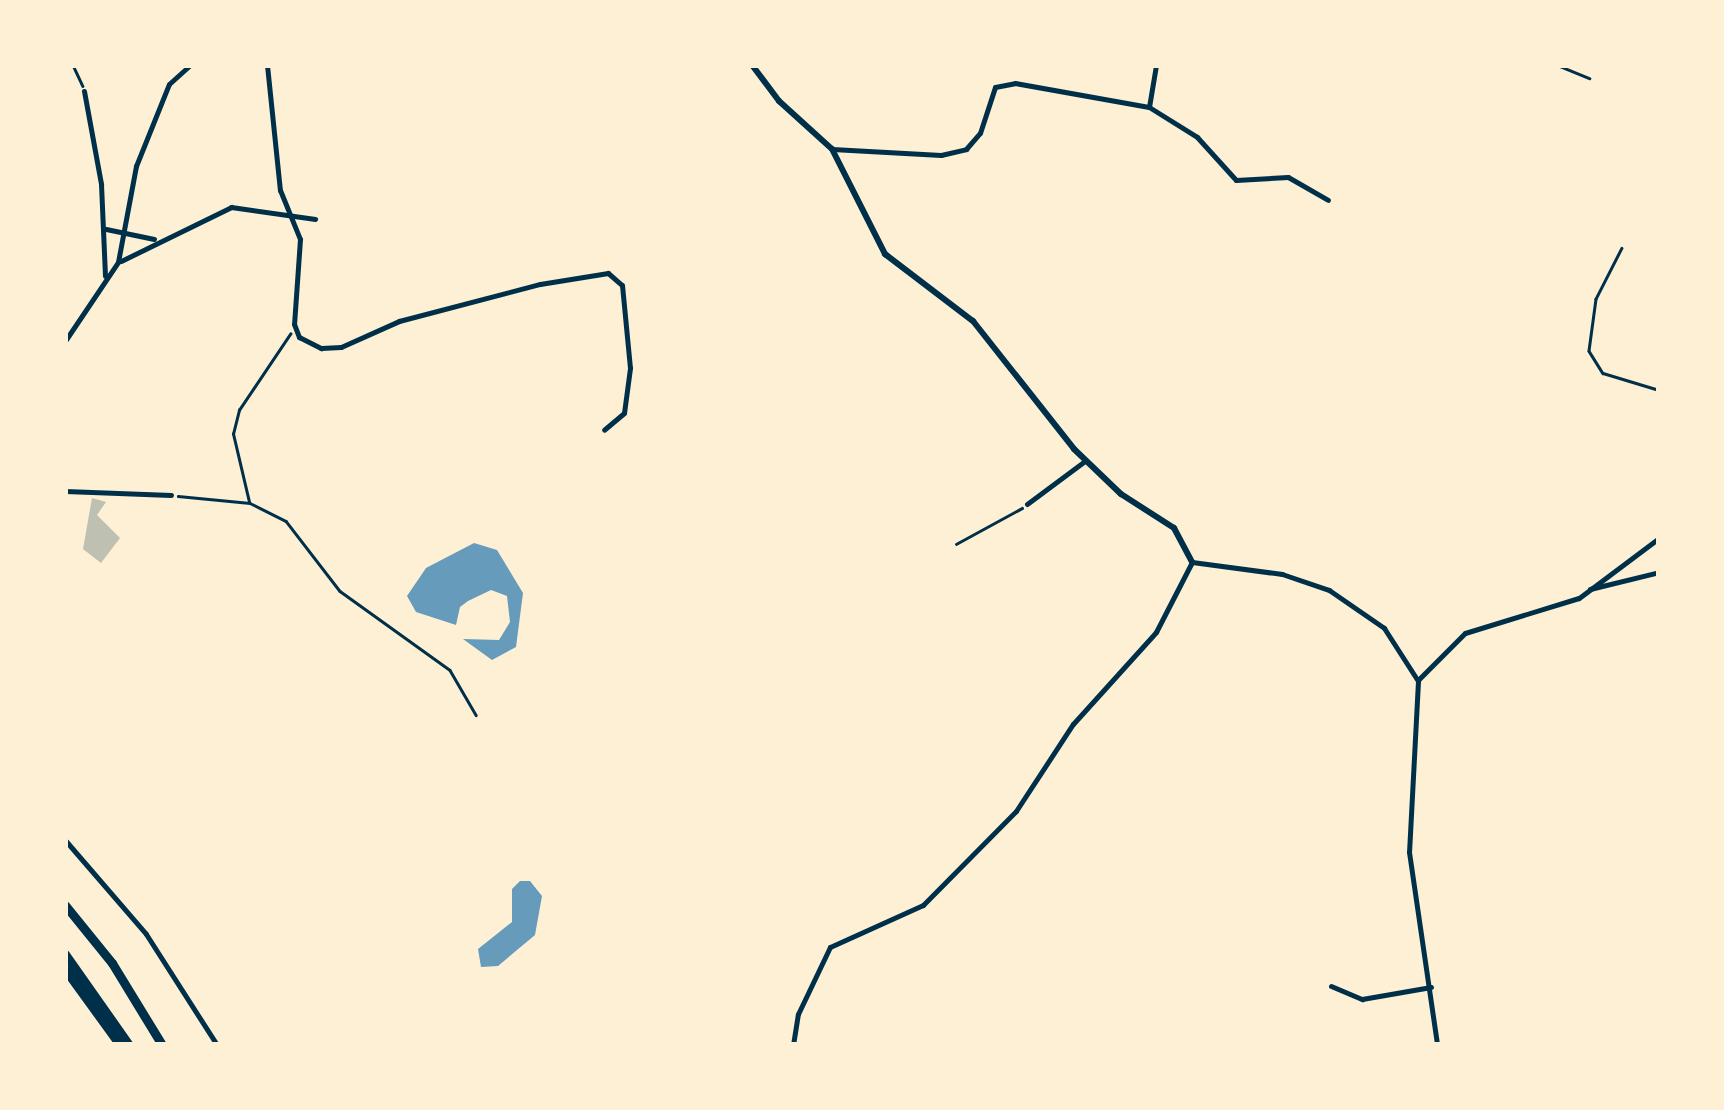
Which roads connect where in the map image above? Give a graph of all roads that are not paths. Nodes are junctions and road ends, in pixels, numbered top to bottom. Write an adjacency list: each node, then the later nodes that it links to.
1 (190, 65): 12 (street)
2 (267, 65): 9 (street)
3 (752, 65): 7 (street)
4 (1156, 65): 6 (street)
5 (84, 91): 11 (street)
6 (1150, 108): 7 (street); 8 (street)
7 (832, 149): 18 (street)
8 (1328, 200)
9 (288, 213): 10 (street); 13 (street); 17 (street)
10 (316, 219)
11 (105, 228): 12 (street); 15 (street)
12 (127, 235): 13 (street); 14 (street)
13 (157, 240): 14 (street)
14 (118, 262): 15 (street)
15 (105, 278): 16 (street)
16 (65, 342)
17 (604, 430)
18 (1085, 461): 21 (street); 23 (street)
19 (65, 491): 20 (street)
20 (172, 496)
21 (1028, 504)
22 (1659, 538): 25 (street)
23 (1192, 562): 26 (street); 37 (street)
24 (1659, 572): 25 (street)
25 (1590, 589): 26 (street)
26 (1418, 681): 32 (street)
27 (65, 840): 36 (street)
28 (65, 904): 35 (highway)
29 (65, 954): 34 (highway)
30 (65, 968): 33 (highway)
31 (1330, 986): 32 (street)
32 (1431, 987): 38 (street)
33 (120, 1045)
34 (128, 1045)
35 (162, 1045)
36 (217, 1045)
37 (793, 1045)
38 (1437, 1045)

